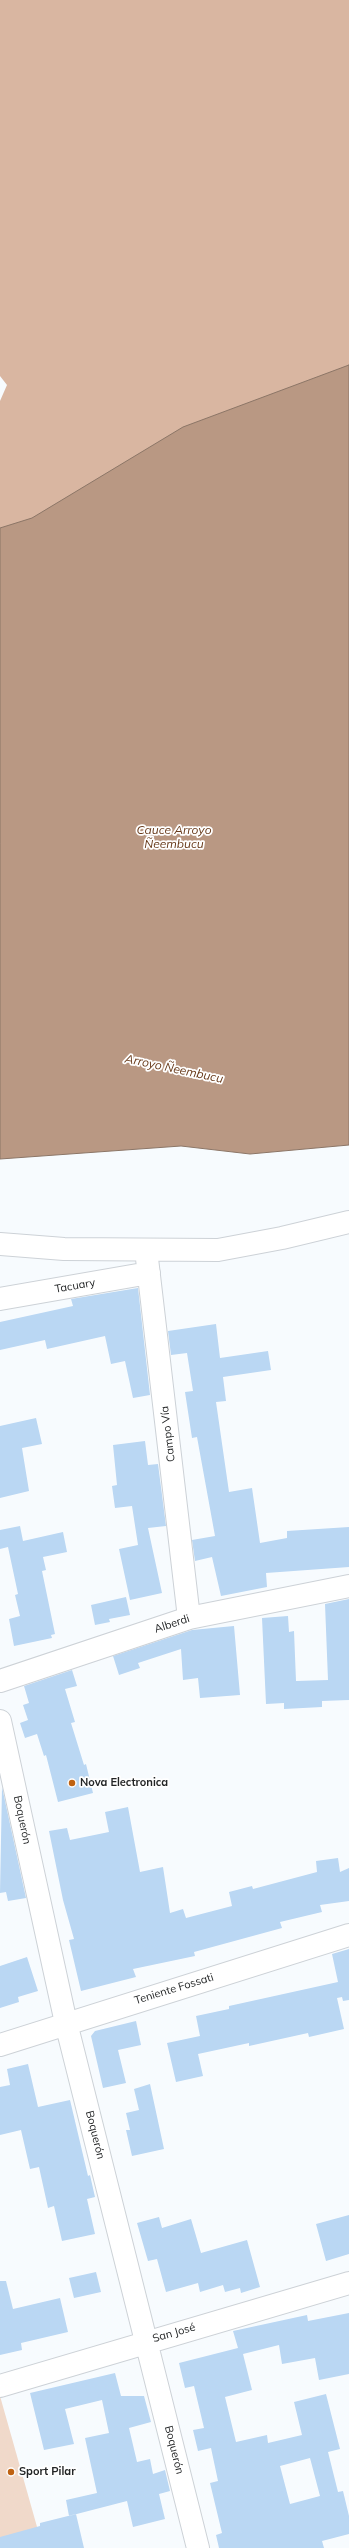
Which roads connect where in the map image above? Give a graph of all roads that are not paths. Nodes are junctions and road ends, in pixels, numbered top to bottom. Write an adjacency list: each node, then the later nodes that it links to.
1 (349, 1222): 3 (street)
2 (0, 1244): 3 (street)
3 (146, 1250): 4 (street, Campo Vía)
4 (149, 1273): 5 (street, Tacuary); 7 (street, Campo Vía)
5 (0, 1299)
6 (349, 1586): 7 (street, Alberdi)
7 (189, 1618): 8 (street, Alberdi)
8 (0, 1681)
9 (0, 1721): 11 (street, Boquerón)
10 (349, 1935): 11 (street, Teniente Fossati)
11 (66, 2023): 12 (street, Teniente Fossati); 14 (street, Boquerón)
12 (0, 2044)
13 (349, 2283): 14 (street, San José)
14 (147, 2341): 15 (street, San José); 16 (street, Boquerón)
15 (0, 2386)
16 (198, 2548)

